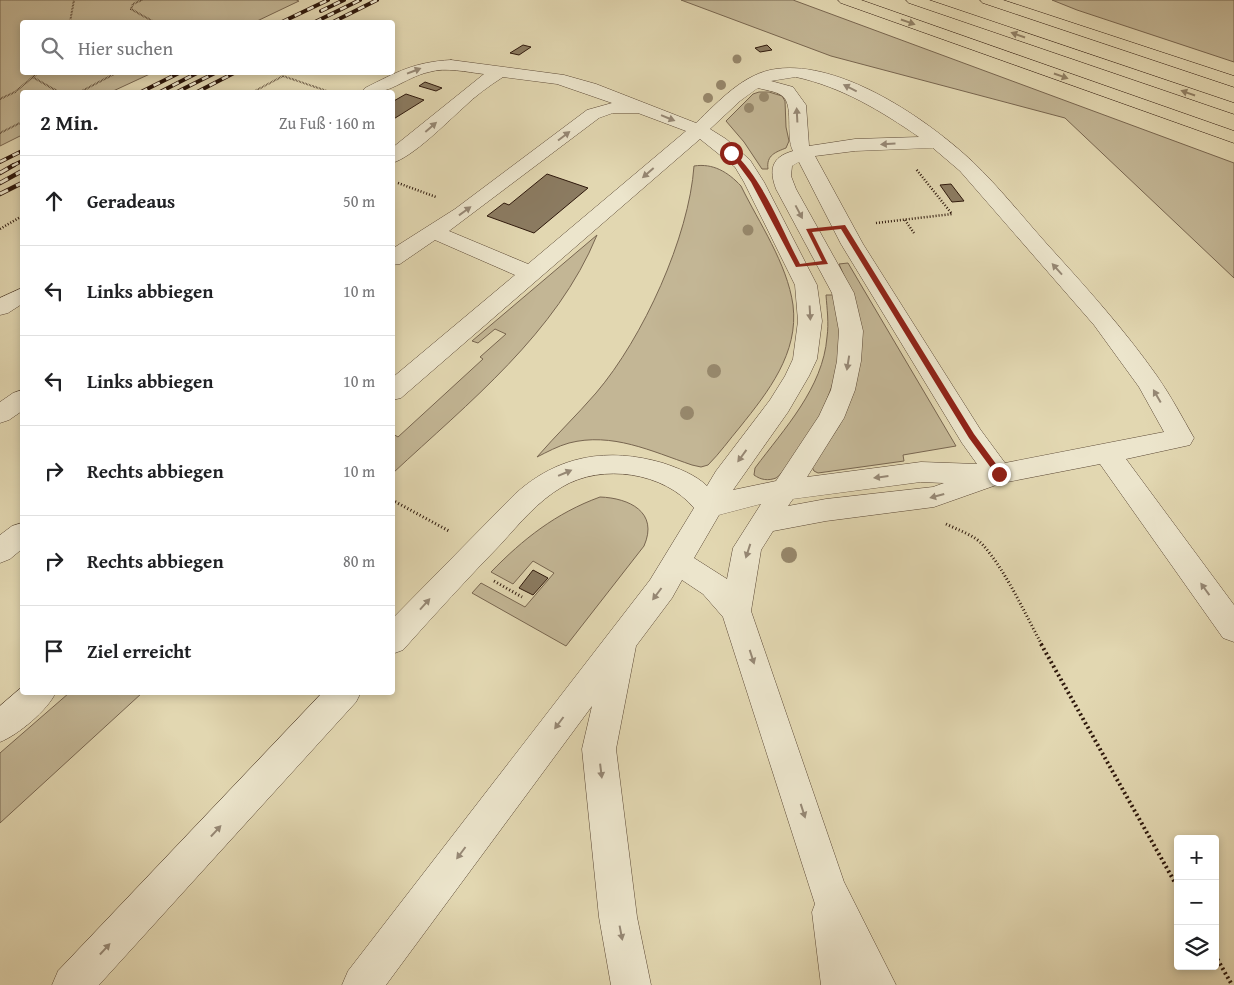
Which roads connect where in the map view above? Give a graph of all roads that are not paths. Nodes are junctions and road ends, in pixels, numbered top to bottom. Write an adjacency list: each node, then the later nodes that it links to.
1 (846, 0): 13 (highway, one-way to 13)
2 (914, 0): 11 (highway, one-way to 2)
3 (988, 0): 5 (highway)
4 (1032, 0): 5 (highway)
5 (1139, 50): 8 (highway)
6 (501, 71): 9 (lane, one-way to 6); 10 (lane); 16 (lane, one-way to 6)
7 (756, 82): 12 (lane); 14 (lane, one-way to 7); 15 (lane, one-way to 7)
8 (1234, 82)
9 (375, 90)
10 (644, 108): 12 (lane, one-way to 12); 17 (lane, one-way to 10)
11 (1234, 109)
12 (699, 130): 20 (lane); 21 (lane, one-way to 21)
13 (1234, 137)
14 (936, 142): 15 (lane, one-way to 15); 27 (lane, one-way to 14)
15 (804, 151): 19 (lane, one-way to 19); 28 (lane)
16 (395, 155)
17 (434, 232): 18 (lane); 21 (lane)
18 (395, 257)
19 (826, 263): 20 (lane); 29 (lane, one-way to 29)
20 (798, 266): 30 (lane, one-way to 30)
21 (530, 273): 24 (lane)
22 (20, 296): 23 (lane)
23 (0, 308)
24 (395, 389)
25 (20, 400): 26 (lane)
26 (0, 414)
27 (1107, 454): 28 (lane); 36 (lane, one-way to 27)
28 (999, 474): 29 (lane, one-way to 29); 31 (lane, one-way to 31)
29 (784, 491): 30 (lane); 31 (lane)
30 (709, 507): 34 (lane); 37 (lane, one-way to 30)
31 (764, 522): 35 (lane, one-way to 35)
32 (20, 536): 33 (lane)
33 (0, 551)
34 (676, 561): 35 (lane); 38 (lane, one-way to 38)
35 (736, 611): 42 (lane, one-way to 42)
36 (1234, 629)
37 (395, 638)
38 (623, 638): 44 (lane, one-way to 44); 45 (lane, one-way to 45)
39 (37, 695): 41 (lane)
40 (342, 695): 43 (lane, one-way to 40)
41 (0, 727)
42 (828, 890): 46 (lane); 47 (lane)
43 (72, 985)
44 (362, 985)
45 (631, 985)
46 (841, 985)
47 (876, 985)

